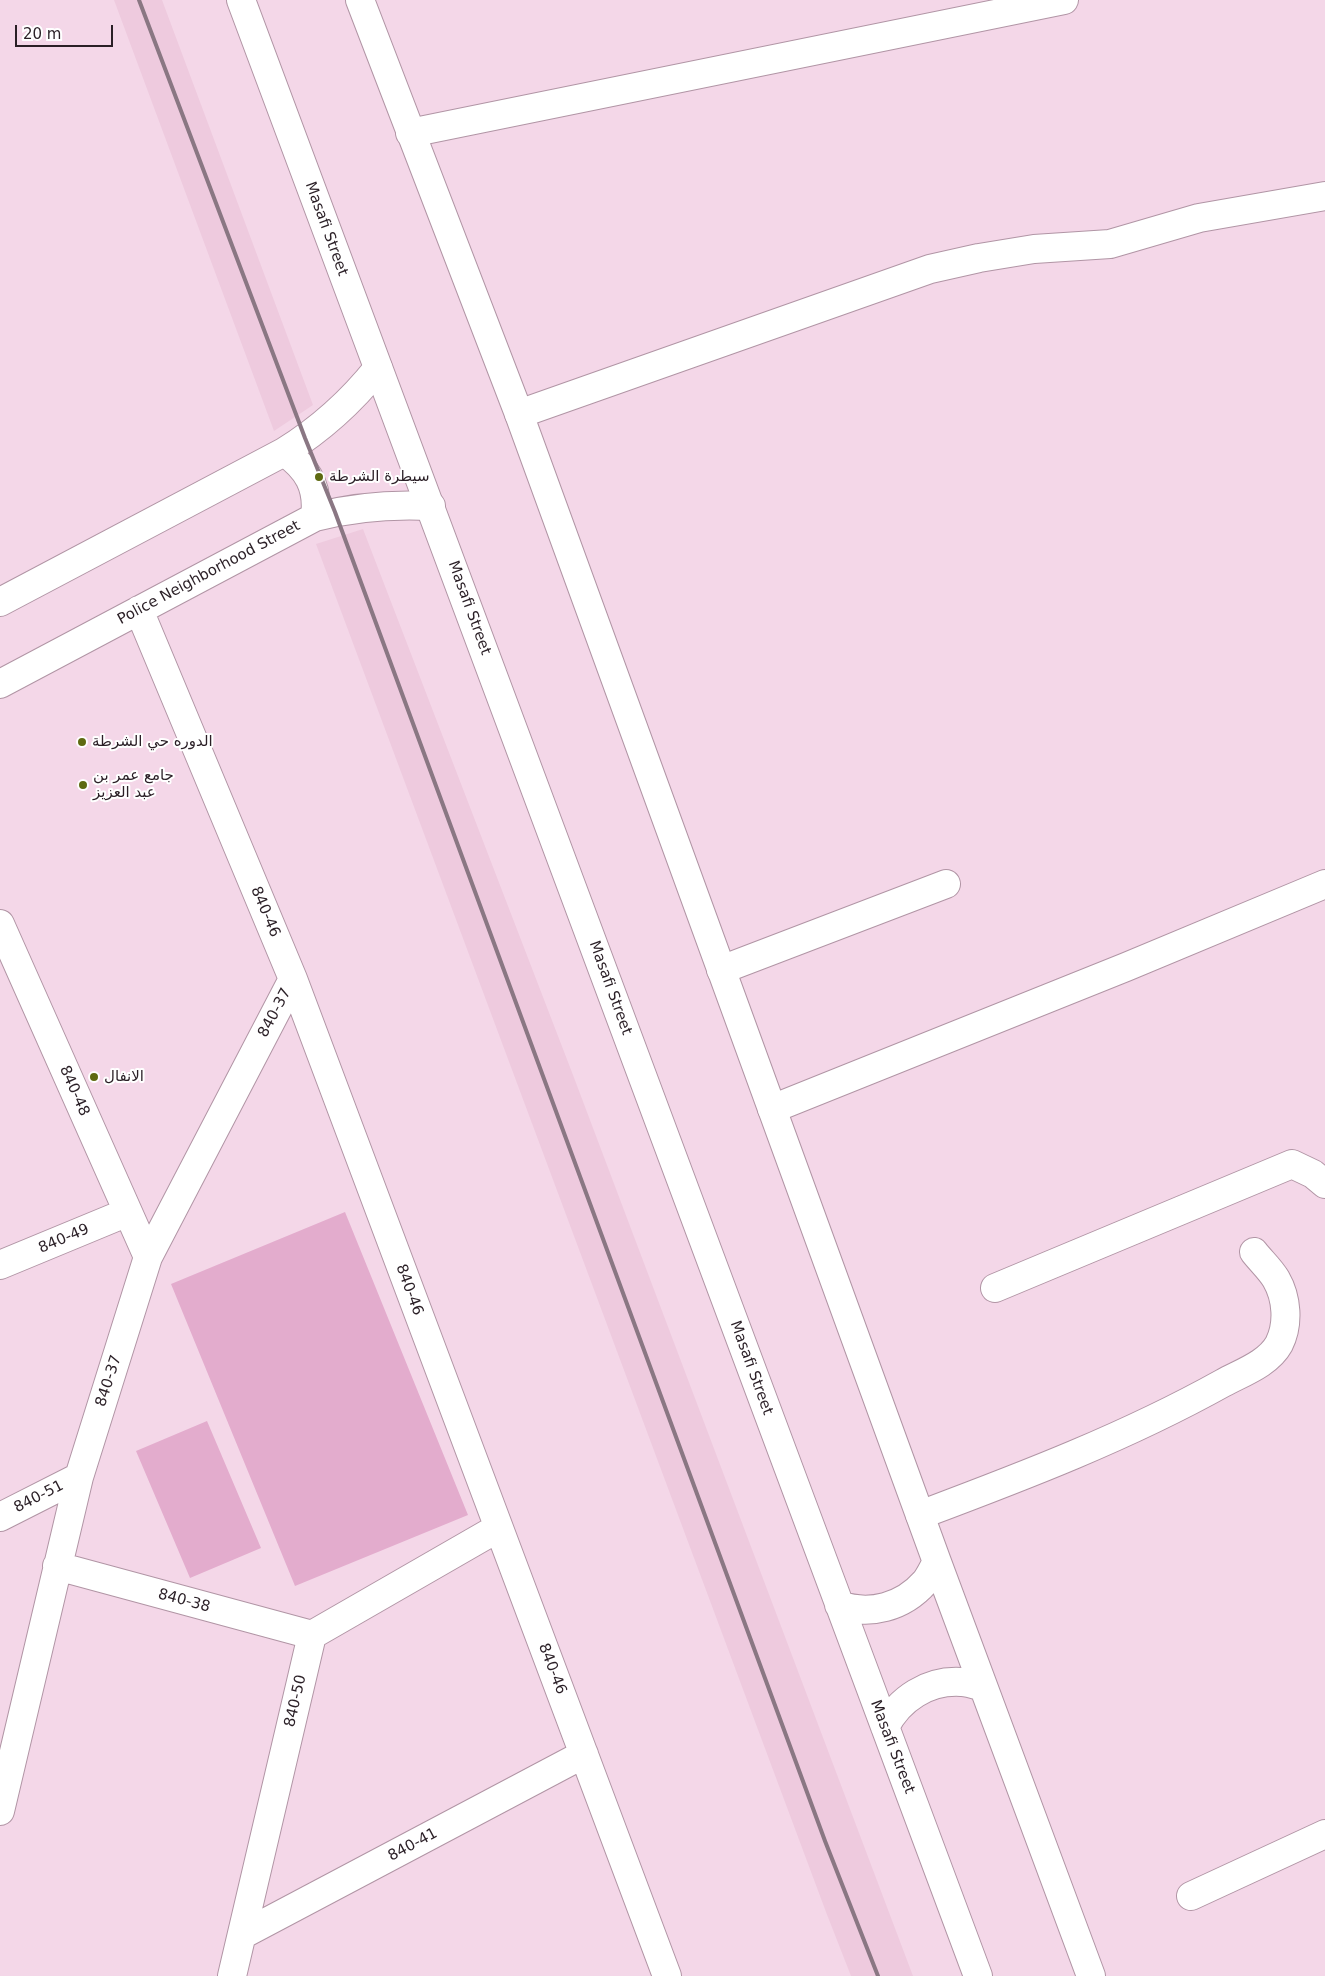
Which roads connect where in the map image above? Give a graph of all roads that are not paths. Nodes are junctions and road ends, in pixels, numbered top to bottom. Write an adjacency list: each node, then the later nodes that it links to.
1 (241, 0): 6 (street, Masafi Street)
2 (360, 0): 4 (street)
3 (1064, 0): 4 (street)
4 (410, 133): 7 (street)
5 (1325, 196): 7 (street)
6 (378, 368): 8 (street); 9 (street, Masafi Street)
7 (519, 414): 17 (street)
8 (284, 452): 10 (street); 11 (street)
9 (431, 506): 10 (street, Police Neighborhood Street); 33 (street, Masafi Street)
10 (315, 516): 12 (street, Police Neighborhood Street)
11 (0, 602)
12 (139, 610): 13 (street, Police Neighborhood Street); 19 (street, 840-46)
13 (0, 684)
14 (946, 884): 17 (street)
15 (1325, 884): 20 (street)
16 (0, 924): 18 (street, 840-48)
17 (721, 970): 20 (street)
18 (10, 974): 22 (street, 840-48)
19 (293, 978): 24 (street, 840-37); 30 (street, 840-46)
20 (772, 1109): 28 (street)
21 (1325, 1184): 26 (street)
22 (128, 1212): 24 (street, 840-48); 25 (street, 840-49)
23 (1254, 1252): 28 (street)
24 (148, 1257): 27 (street, 840-37)
25 (0, 1265)
26 (995, 1288)
27 (78, 1477): 29 (street, 840-51); 32 (street, 840-37)
28 (920, 1515): 31 (street)
29 (0, 1517)
30 (498, 1528): 34 (street); 37 (street, 840-46)
31 (937, 1562): 33 (street); 35 (street)
32 (57, 1566): 34 (street, 840-38); 38 (street, 840-37)
33 (839, 1605): 36 (street, Masafi Street)
34 (312, 1635): 41 (street, 840-50)
35 (983, 1687): 36 (street); 45 (street)
36 (885, 1727): 44 (street, Masafi Street)
37 (584, 1754): 41 (street, 840-41); 43 (street, 840-46)
38 (1, 1803)
39 (1325, 1834): 40 (street)
40 (1192, 1896)
41 (242, 1935): 42 (street, 840-50)
42 (232, 1976)
43 (667, 1976)
44 (978, 1976)
45 (1091, 1976)

